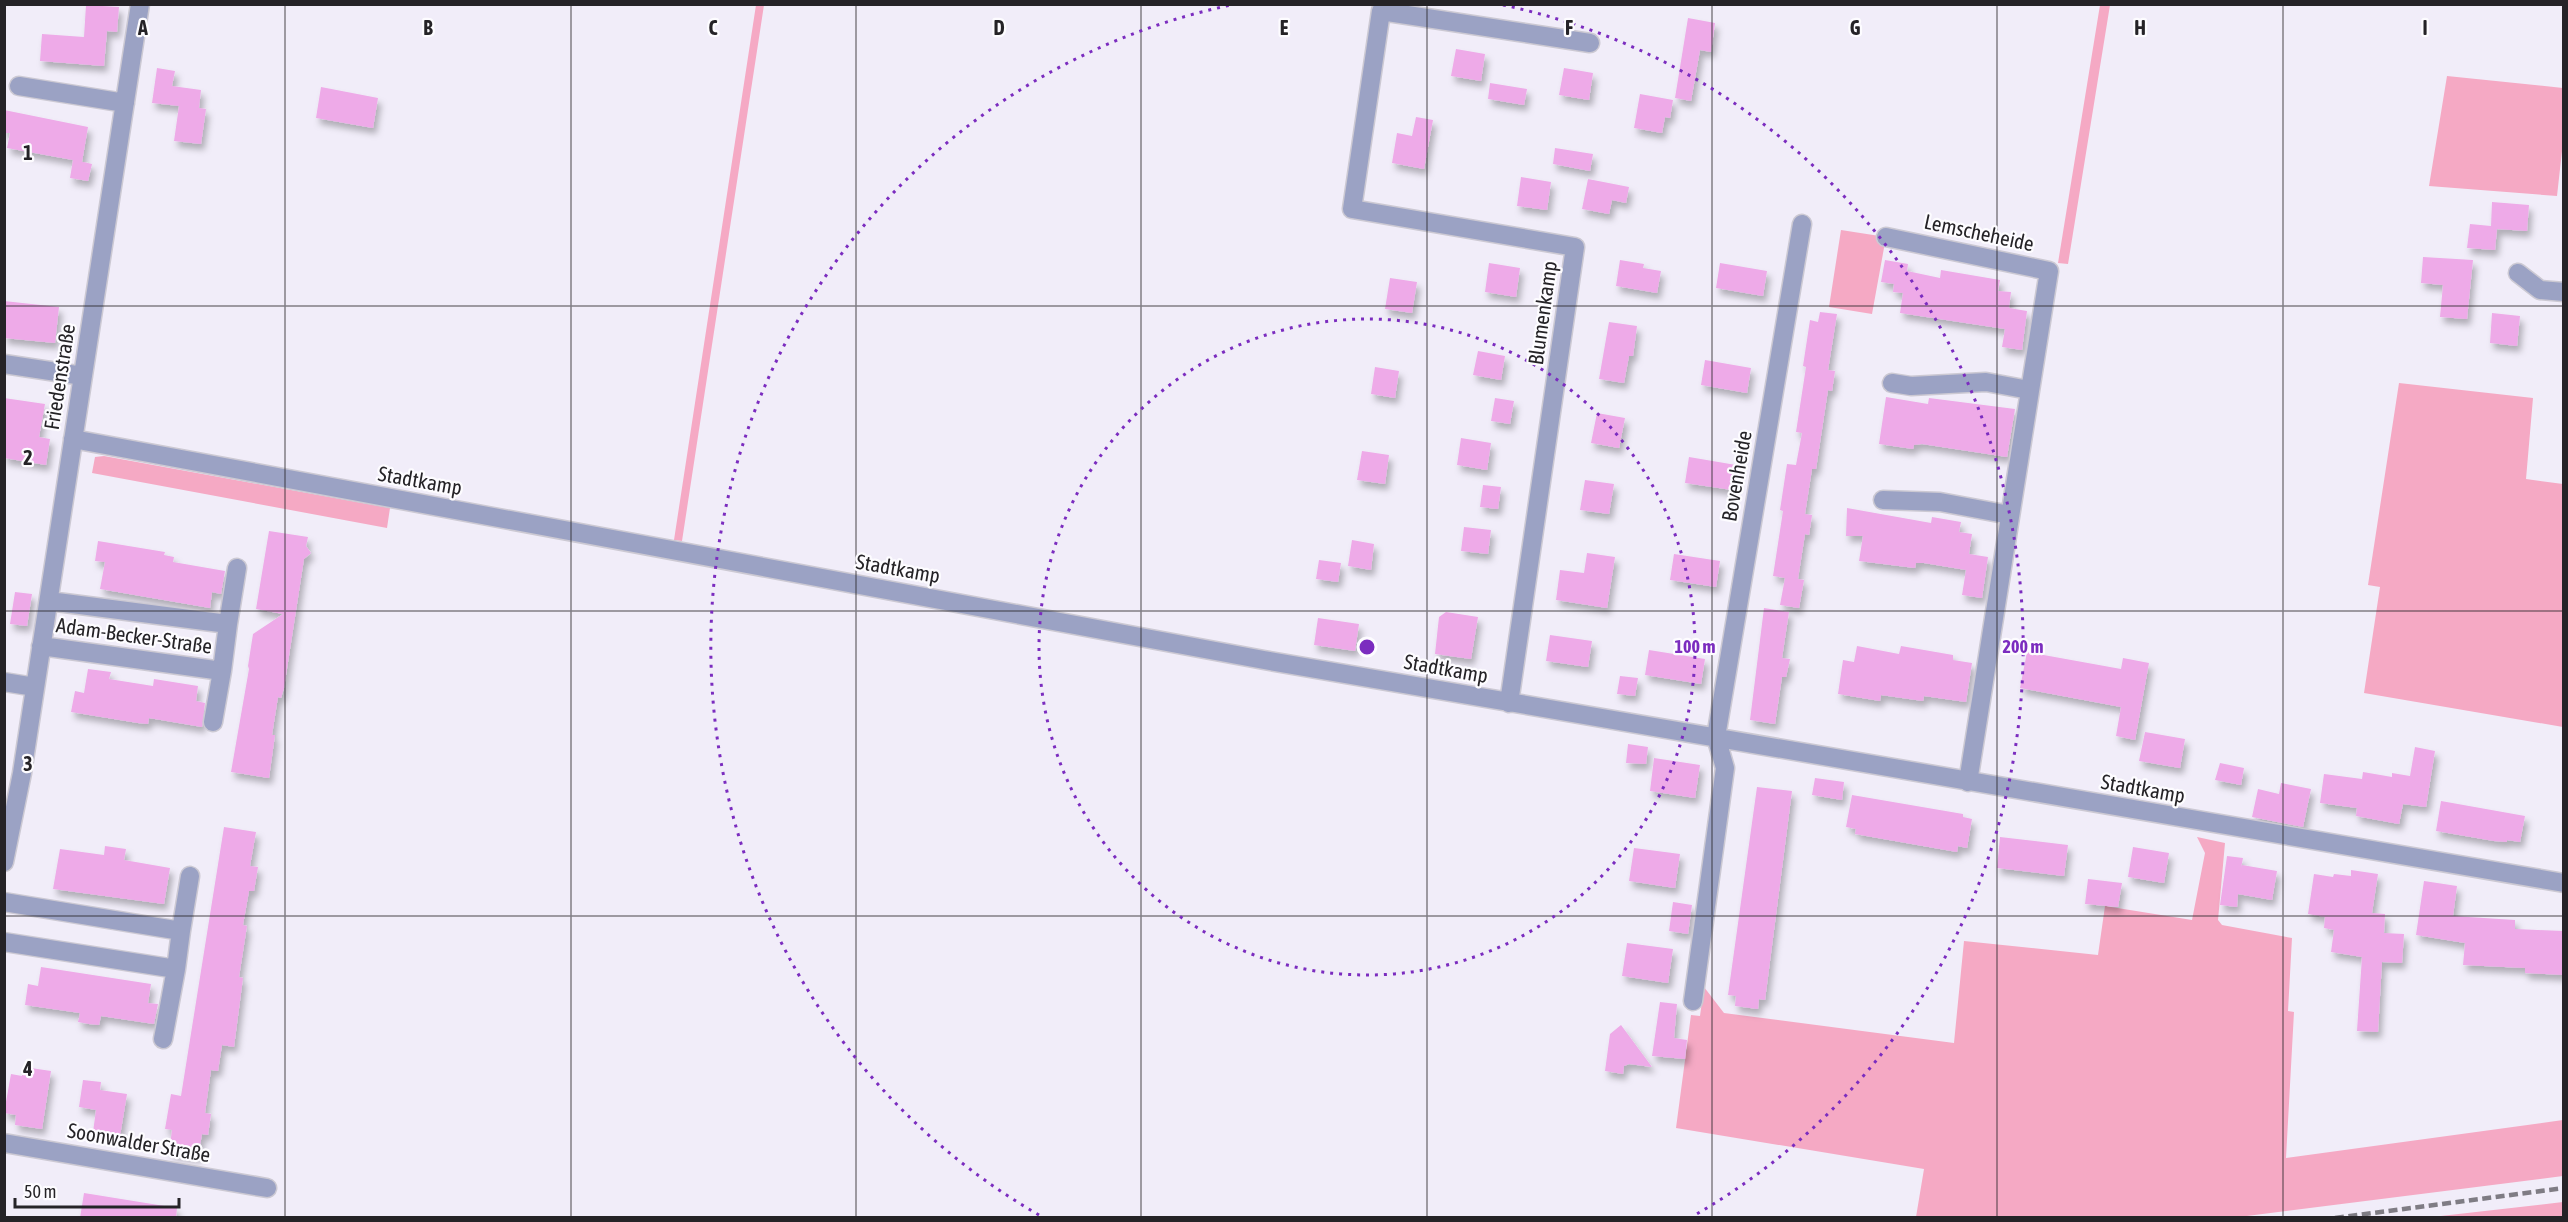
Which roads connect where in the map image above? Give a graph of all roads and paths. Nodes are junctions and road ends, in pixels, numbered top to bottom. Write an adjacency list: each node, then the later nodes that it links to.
1 (140, 4): 5 (street, Friedenstraße)
2 (1382, 8): 3 (street, Blumenkamp); 24 (street, Blumenkamp)
3 (1590, 43)
4 (19, 86): 5 (street)
5 (125, 103): 11 (street, Friedenstraße)
6 (1802, 224): 26 (street, Bovenheide)
7 (1886, 237): 13 (street, Lemscheheide)
8 (2518, 273): 9 (street)
9 (2564, 292)
10 (4, 364): 11 (street)
11 (83, 376): 14 (street, Friedenstraße)
12 (1892, 383): 13 (street)
13 (2029, 390): 16 (street, Lemscheheide)
14 (73, 439): 18 (street, Friedenstraße); 24 (street, Stadtkamp)
15 (1883, 500): 16 (street)
16 (2010, 515): 27 (street, Lemscheheide)
17 (237, 568): 19 (street, Adam-Becker-Straße)
18 (49, 601): 19 (street, Adam-Becker-Straße); 20 (street, Friedenstraße)
19 (228, 624): 21 (street, Adam-Becker-Straße)
20 (41, 646): 21 (street, Adam-Becker-Straße); 23 (street, Friedenstraße)
21 (222, 671): 25 (street, Adam-Becker-Straße)
22 (4, 682): 23 (street)
23 (35, 687): 28 (street, Friedenstraße)
24 (1509, 703): 26 (street, Stadtkamp)
25 (213, 722)
26 (1716, 737): 27 (street, Stadtkamp); 35 (street)
27 (1968, 782): 30 (street, Stadtkamp)
28 (4, 862)
29 (190, 876): 32 (street)
30 (2564, 883)
31 (4, 902): 32 (street)
32 (181, 931): 34 (street)
33 (4, 942): 34 (street)
34 (176, 969): 36 (street)
35 (1693, 1001)
36 (163, 1039)
37 (4, 1143): 38 (street, Soonwalder Straße)
38 (267, 1188)

